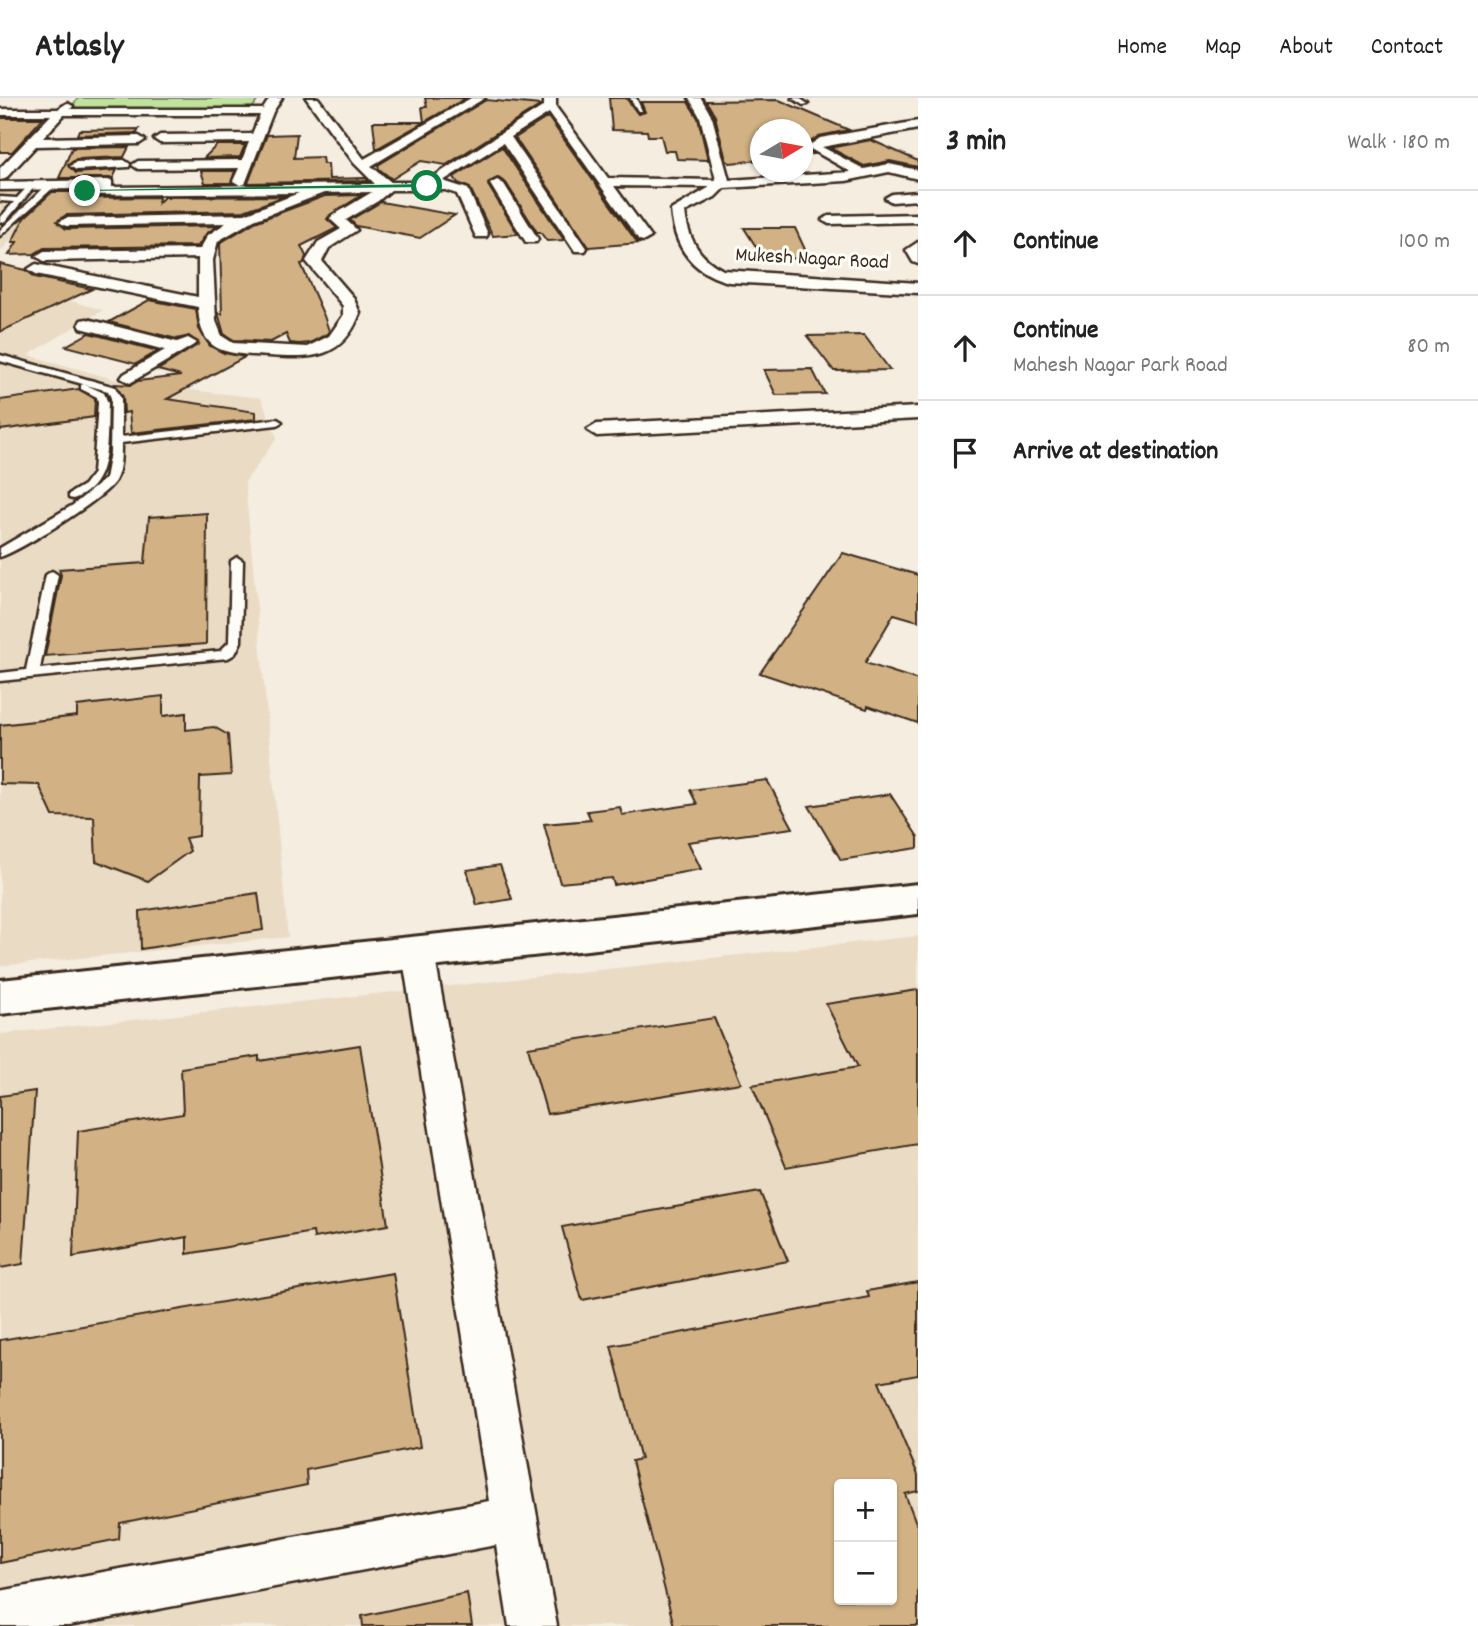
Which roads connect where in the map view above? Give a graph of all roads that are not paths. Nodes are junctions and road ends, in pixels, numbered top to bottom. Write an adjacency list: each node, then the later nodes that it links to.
1 (74, 98): 12 (street)
2 (276, 98): 23 (street)
3 (312, 98): 26 (street)
4 (479, 98): 26 (street)
5 (633, 98): 10 (lane)
6 (695, 98): 31 (street)
7 (795, 98): 9 (lane)
8 (550, 102): 18 (street); 30 (street)
9 (805, 104)
10 (640, 110)
11 (0, 112): 12 (street)
12 (59, 114): 13 (street); 17 (street)
13 (155, 114): 16 (street); 23 (street)
14 (179, 125): 23 (street)
15 (918, 125): 28 (street)
16 (146, 128): 17 (street); 19 (street)
17 (42, 131): 24 (street)
18 (504, 136): 37 (street); 44 (street)
19 (139, 140): 24 (street); 27 (street)
20 (10, 143): 24 (street)
21 (160, 146): 23 (street)
22 (109, 152): 24 (street)
23 (252, 153): 27 (street); 27 (street); 38 (street); 39 (street)
24 (15, 158)
25 (60, 167): 27 (street)
26 (362, 169): 36 (street)
27 (124, 171): 38 (street)
28 (860, 172): 29 (street); 31 (street)
29 (918, 175)
30 (605, 183): 31 (street); 51 (street)
31 (721, 183): 58 (street, Mukesh Nagar Road)
32 (497, 184): 44 (street)
33 (32, 185): 34 (street); 35 (street); 43 (lane)
34 (0, 186)
35 (51, 186): 38 (street); 50 (lane)
36 (385, 186): 37 (street); 39 (street); 61 (street)
37 (427, 186): 49 (street)
38 (88, 188): 55 (street)
39 (324, 188): 45 (street)
40 (918, 196): 41 (street)
41 (892, 198)
42 (0, 199): 43 (lane)
43 (20, 200): 48 (lane)
44 (532, 208): 52 (street); 54 (street)
45 (251, 218): 55 (street); 56 (street)
46 (918, 218): 47 (street)
47 (829, 220)
48 (0, 222)
49 (481, 233)
50 (0, 234)
51 (644, 237)
52 (531, 239)
53 (918, 246): 57 (street)
54 (580, 248)
55 (48, 251): 56 (street); 59 (street)
56 (206, 253): 59 (street)
57 (918, 259)
58 (918, 288)
59 (207, 304): 61 (street)
60 (87, 324): 62 (street)
61 (209, 330): 62 (street)
62 (178, 348): 65 (street)
63 (0, 358): 69 (lane)
64 (0, 366): 70 (lane)
65 (130, 378)
66 (918, 413): 68 (street)
67 (277, 422): 69 (lane)
68 (597, 430)
69 (114, 441): 71 (lane)
70 (0, 542)
71 (0, 553)
72 (237, 561): 74 (lane)
73 (52, 575): 74 (lane)
74 (32, 674): 75 (lane)
75 (0, 677)
76 (918, 899): 77 (street)
77 (418, 953): 78 (street); 79 (street)
78 (0, 997)
79 (514, 1520): 80 (street); 81 (street)
80 (0, 1615)
81 (533, 1626)

